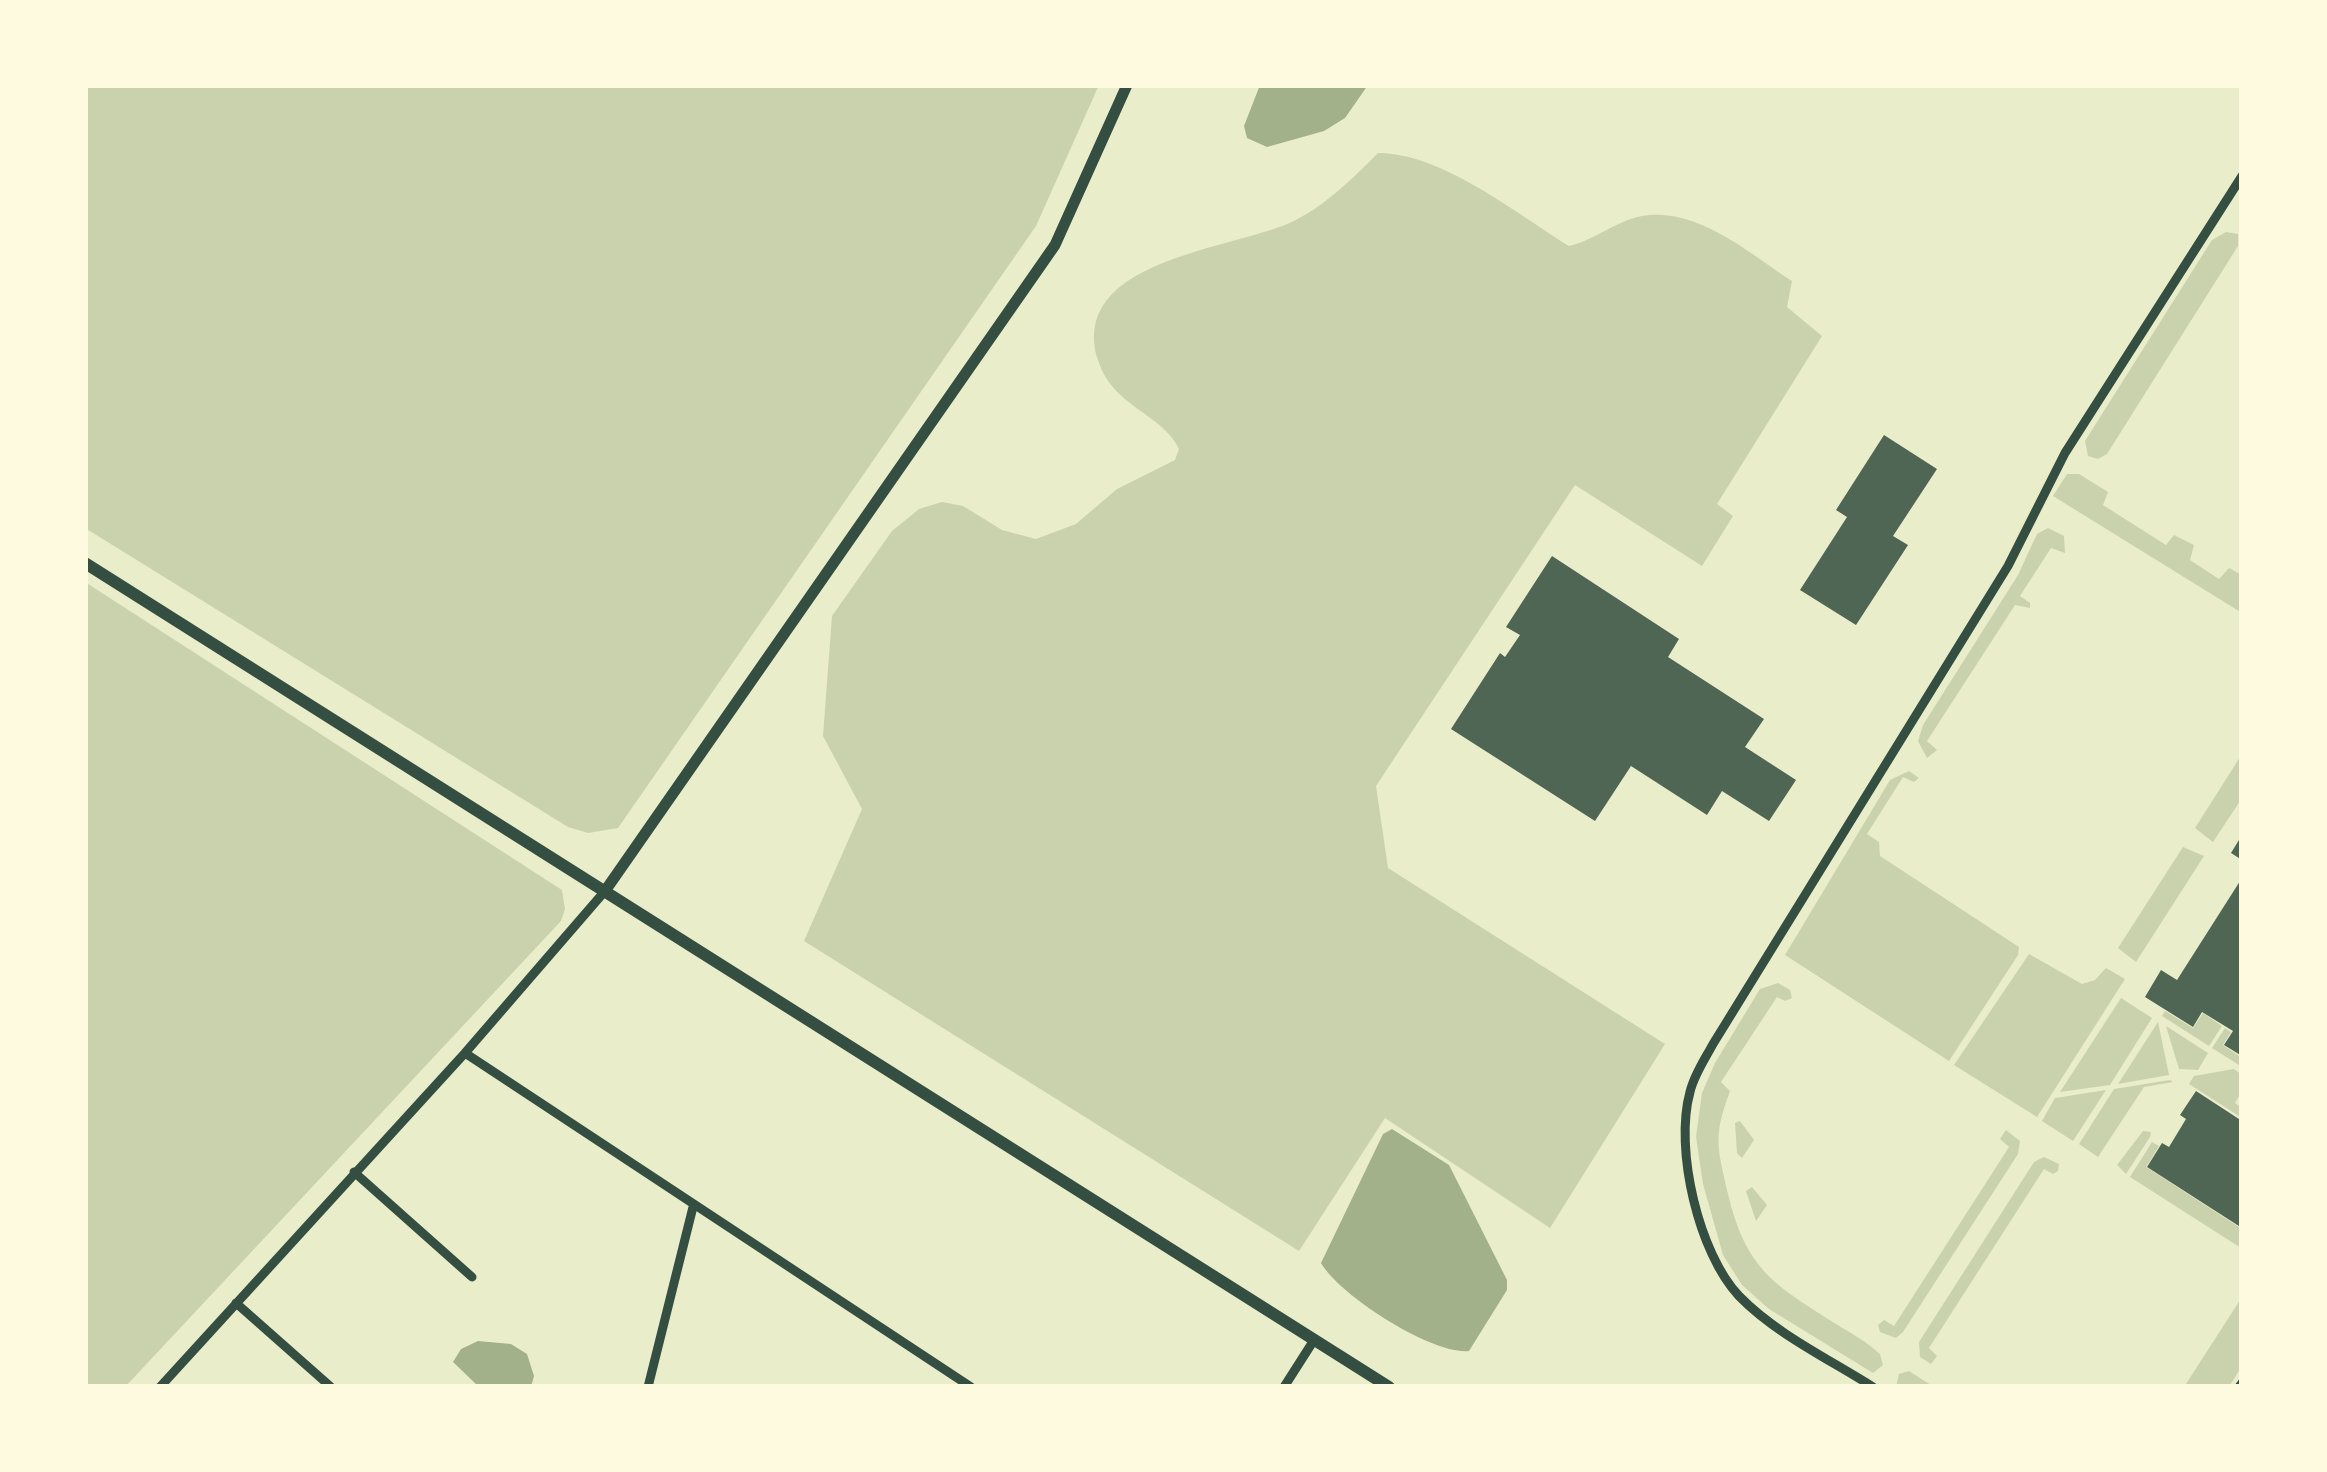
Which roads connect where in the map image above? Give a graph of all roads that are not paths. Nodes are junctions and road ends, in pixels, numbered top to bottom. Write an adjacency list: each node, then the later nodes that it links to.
1 (1127, 85): 4 (street)
2 (2242, 176): 17 (street)
3 (85, 563): 4 (main road)
4 (604, 891): 5 (street); 10 (main road)
5 (465, 1053): 6 (street); 7 (street)
6 (354, 1172): 8 (street); 9 (street)
7 (692, 1207): 13 (street); 14 (street)
8 (472, 1278)
9 (236, 1303): 11 (street); 12 (street)
10 (1314, 1340): 15 (street); 16 (main road)
11 (160, 1387)
12 (331, 1387)
13 (648, 1387)
14 (970, 1387)
15 (1284, 1387)
16 (1389, 1387)
17 (1873, 1387)

